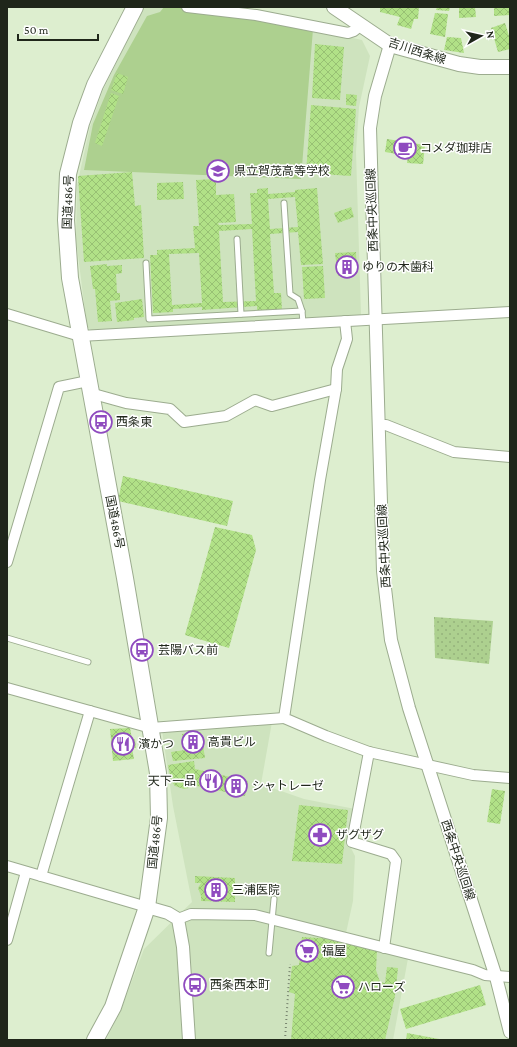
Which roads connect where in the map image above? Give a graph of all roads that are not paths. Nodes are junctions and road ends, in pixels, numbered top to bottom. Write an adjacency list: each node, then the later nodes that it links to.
1 (135, 7): 17 (highway, 国道486号)
2 (188, 7): 4 (street)
3 (334, 7): 4 (main road, 吉川西条線)
4 (360, 26): 5 (main road, 吉川西条線)
5 (390, 45): 6 (main road, 吉川西条線); 14 (street, 西条中央巡回線)
6 (510, 67)
7 (284, 203): 10 (lane)
8 (237, 239): 13 (lane)
9 (146, 263): 13 (lane)
10 (302, 311): 13 (lane); 16 (lane)
11 (510, 312): 14 (street)
12 (7, 314): 17 (street)
13 (241, 314)
14 (375, 320): 15 (street); 20 (street, 西条中央巡回線)
15 (345, 321): 16 (street); 19 (street)
16 (303, 323): 17 (street)
17 (80, 336): 18 (highway, 国道486号)
18 (89, 387): 19 (street); 22 (street); 28 (highway, 国道486号)
19 (336, 389): 27 (street)
20 (380, 425): 21 (street); 30 (street, 西条中央巡回線)
21 (510, 457)
22 (7, 562)
23 (7, 638): 24 (lane)
24 (88, 662)
25 (7, 688): 26 (street)
26 (90, 711): 28 (street); 34 (street)
27 (284, 718): 28 (street); 29 (street)
28 (151, 728): 36 (highway, 国道486号)
29 (369, 752): 30 (street); 40 (street)
30 (426, 764): 31 (street); 42 (street, 西条中央巡回線)
31 (510, 778)
32 (7, 866): 33 (street)
33 (26, 872): 34 (street); 39 (street)
34 (41, 876): 36 (street)
35 (274, 899): 38 (lane)
36 (147, 907): 37 (street); 45 (highway, 国道486号)
37 (178, 919): 38 (street); 46 (street)
38 (273, 919): 40 (street); 41 (lane)
39 (7, 940)
40 (384, 948): 42 (street)
41 (270, 953)
42 (496, 977): 43 (street); 44 (street, 西条中央巡回線)
43 (510, 977)
44 (510, 1032)
45 (95, 1040)
46 (189, 1040)

